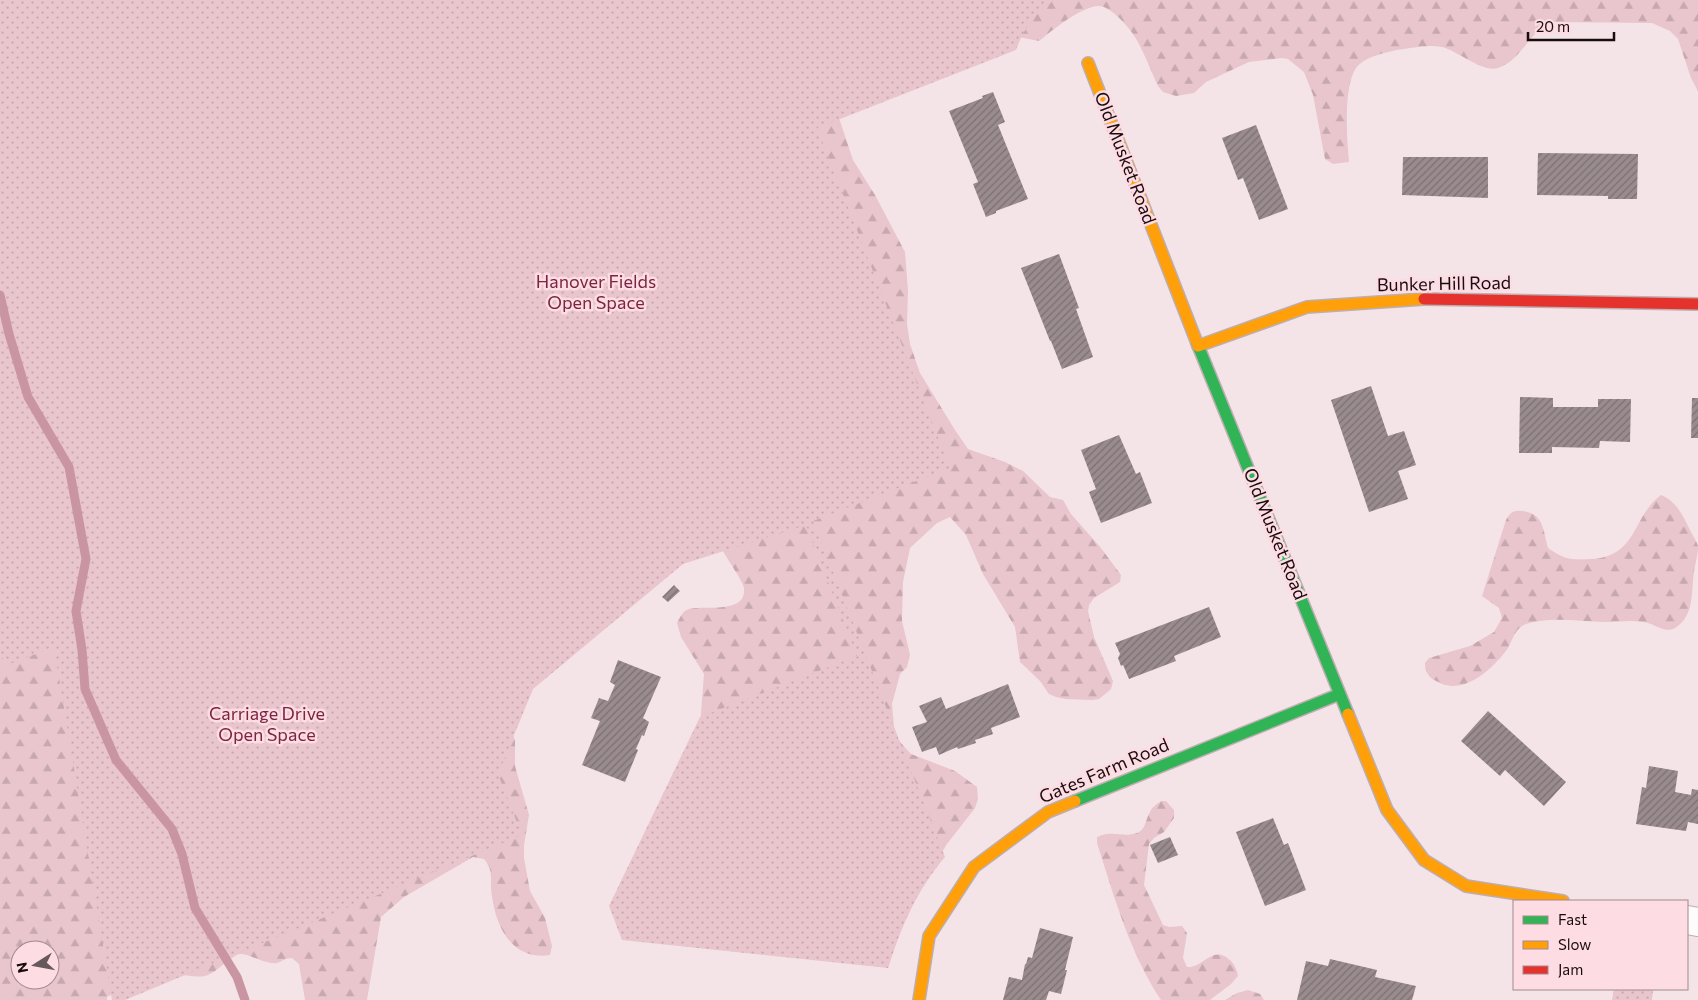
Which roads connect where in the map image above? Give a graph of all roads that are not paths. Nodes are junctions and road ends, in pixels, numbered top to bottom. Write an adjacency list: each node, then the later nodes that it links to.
1 (1088, 62): 3 (street, Old Musket Road)
2 (1698, 304): 3 (street, Bunker Hill Road)
3 (1198, 346): 4 (street, Old Musket Road)
4 (1340, 694): 5 (street, Old Musket Road); 6 (street, Gates Farm Road)
5 (1557, 900)
6 (919, 1000)

